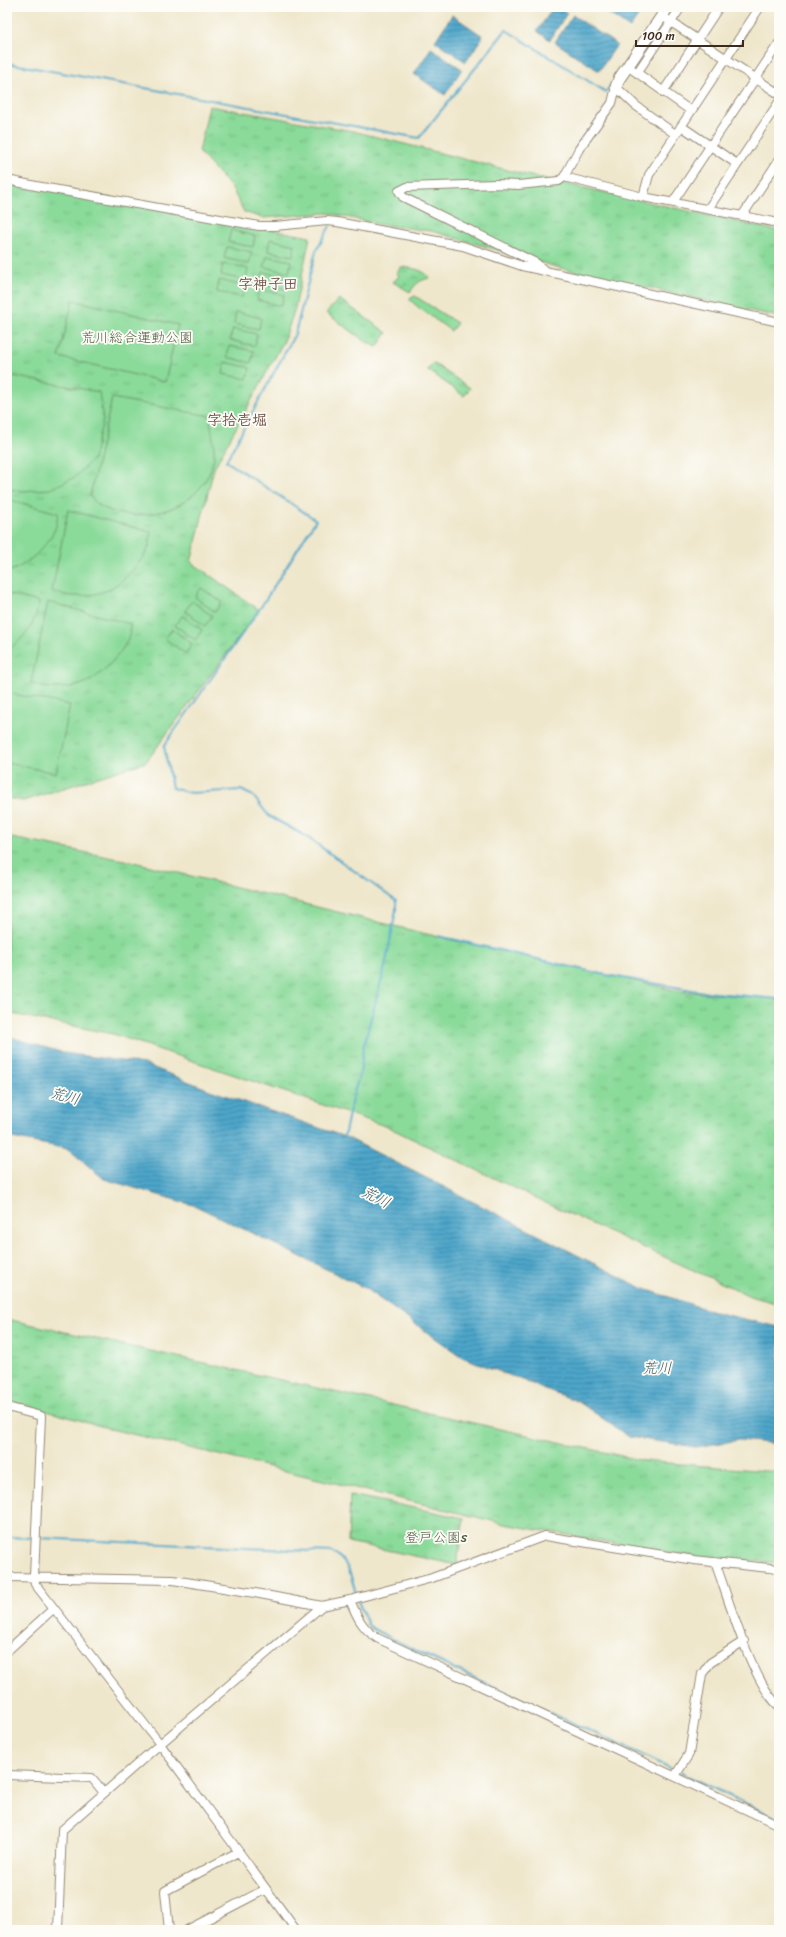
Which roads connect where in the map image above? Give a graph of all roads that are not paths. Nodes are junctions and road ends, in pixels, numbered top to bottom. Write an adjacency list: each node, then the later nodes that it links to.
1 (681, 7): 4 (street)
2 (719, 7): 5 (street)
3 (760, 7): 7 (street)
4 (667, 15): 5 (street); 8 (street)
5 (698, 39): 7 (street); 11 (street)
6 (779, 42): 9 (street)
7 (726, 58): 9 (street); 14 (street)
8 (632, 70): 10 (street); 11 (street)
9 (756, 78): 12 (street); 17 (street)
10 (616, 87): 16 (street); 20 (street)
11 (663, 92): 14 (street)
12 (779, 94)
13 (779, 102): 19 (street)
14 (691, 111): 15 (street)
15 (681, 126): 16 (street); 17 (street)
16 (675, 134): 22 (street)
17 (710, 146): 19 (street); 23 (street)
18 (779, 160): 25 (street)
19 (737, 164): 24 (street)
20 (564, 177): 22 (street); 27 (street)
21 (7, 180): 27 (street)
22 (643, 197): 23 (street)
23 (673, 202): 24 (street)
24 (708, 209): 25 (street)
25 (742, 216): 26 (street)
26 (778, 221)
27 (543, 269): 28 (street)
28 (779, 322)
29 (7, 1408): 33 (street)
30 (715, 1562): 31 (street); 34 (street); 37 (street)
31 (779, 1569)
32 (7, 1577): 33 (street)
33 (34, 1577): 35 (street); 36 (street)
34 (350, 1600): 35 (street); 42 (street)
35 (322, 1606): 40 (street)
36 (53, 1609): 38 (street); 40 (street)
37 (744, 1642): 39 (street); 42 (street)
38 (7, 1651)
39 (779, 1706)
40 (160, 1744): 43 (street); 45 (street)
41 (7, 1775): 43 (street)
42 (676, 1775): 44 (street)
43 (104, 1793): 47 (street)
44 (779, 1825)
45 (238, 1852): 46 (street); 48 (street)
46 (266, 1889): 49 (street); 50 (street)
47 (58, 1930)
48 (168, 1930)
49 (187, 1930)
50 (296, 1930)

